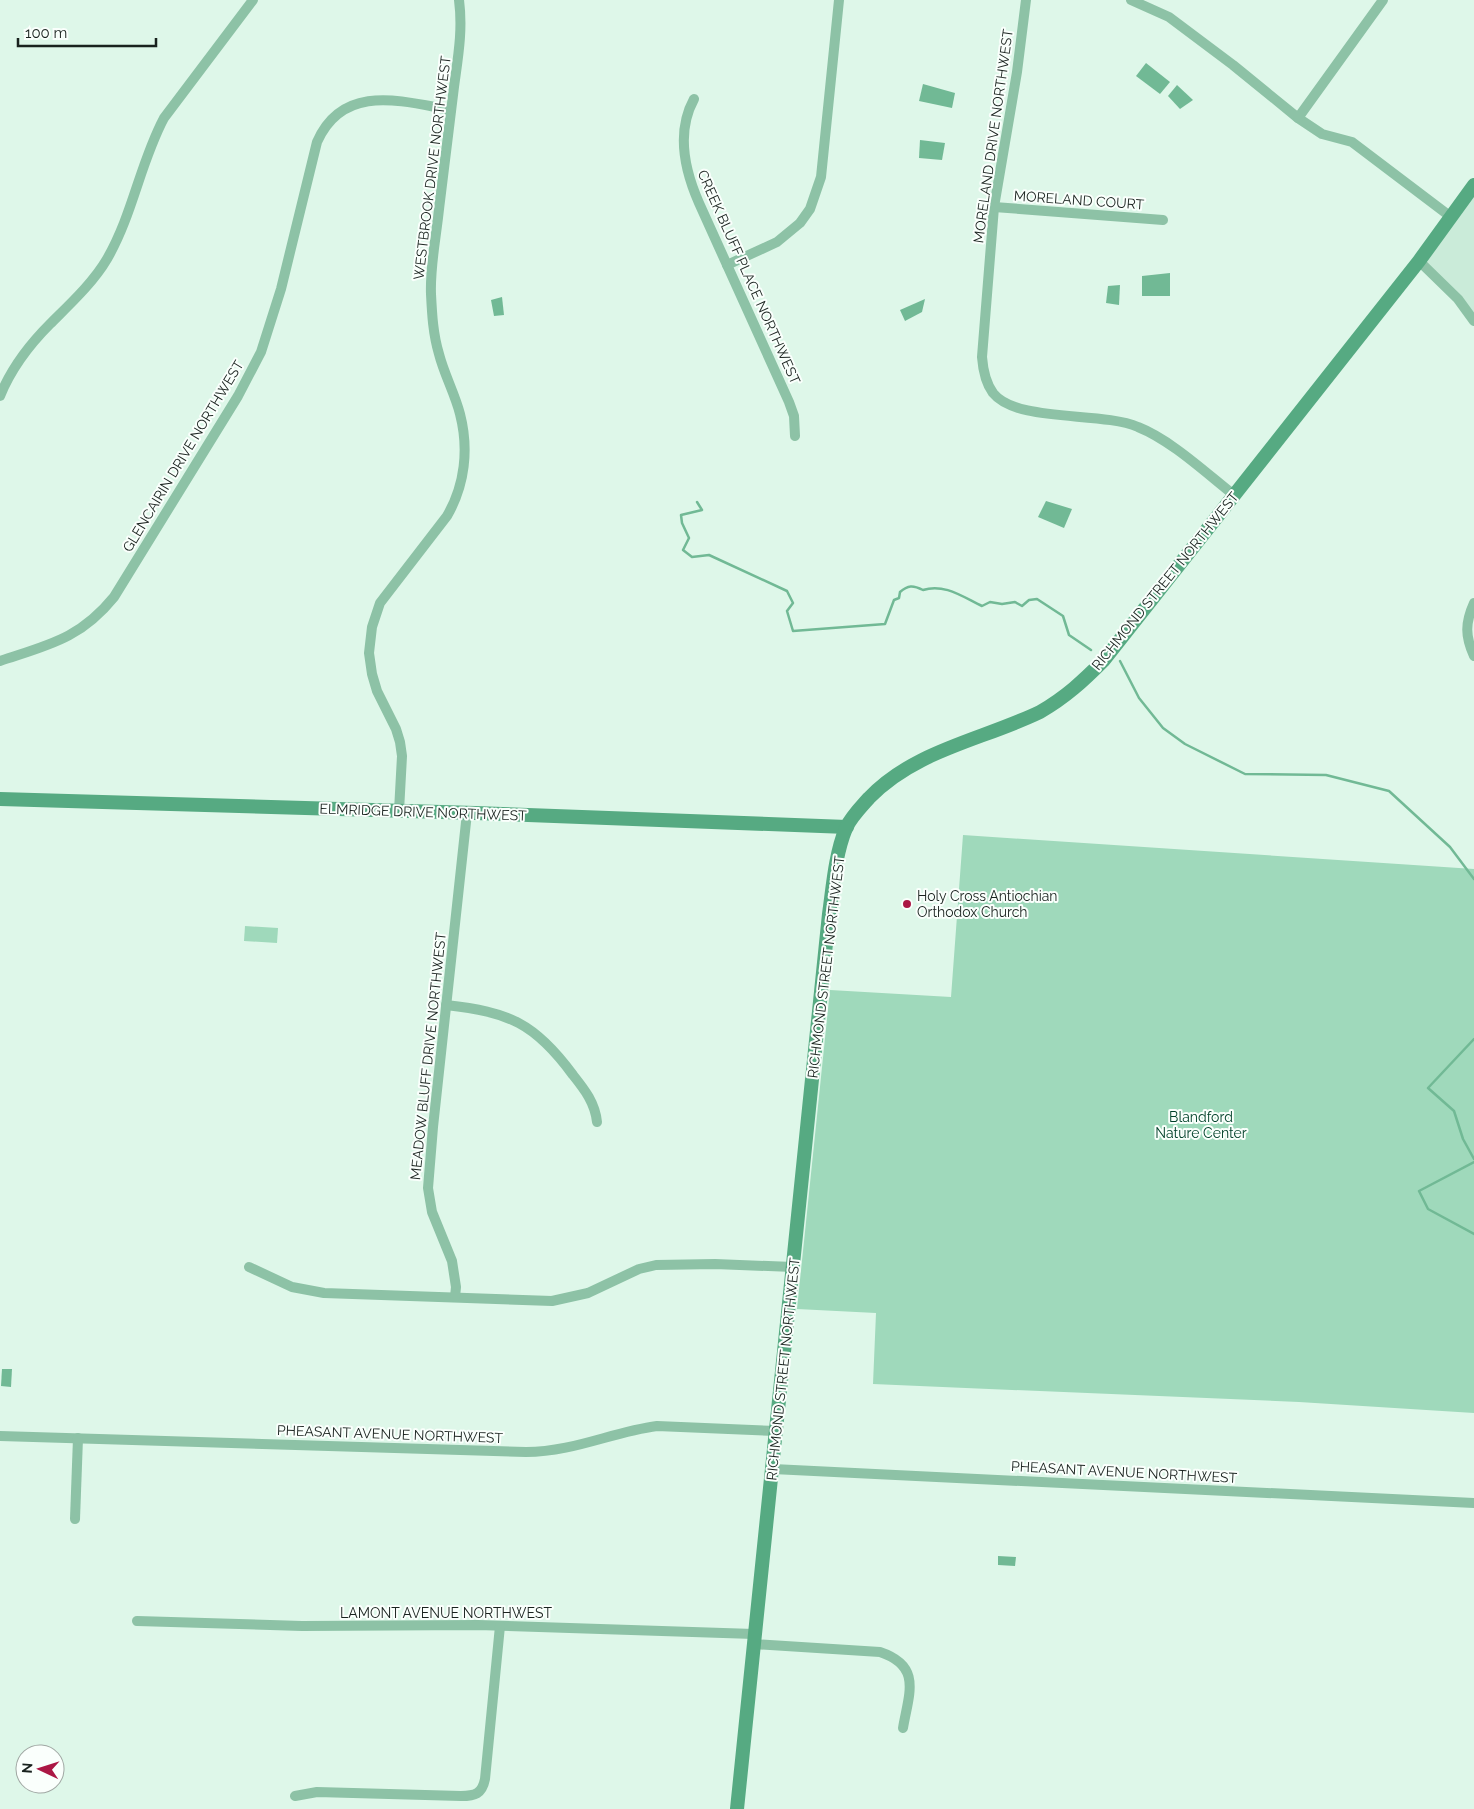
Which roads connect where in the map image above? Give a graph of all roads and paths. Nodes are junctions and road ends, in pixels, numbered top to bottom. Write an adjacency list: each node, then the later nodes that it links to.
1 (253, 0): 17 (street)
2 (459, 0): 8 (street, WESTBROOK DRIVE NORTHWEST)
3 (839, 0): 15 (street)
4 (1026, 0): 11 (street, MORELAND DRIVE NORTHWEST)
5 (1131, 0): 9 (street)
6 (1383, 0): 9 (street)
7 (694, 99): 15 (street, CREEK BLUFF PLACE NORTHWEST)
8 (452, 110): 22 (street, GLENCAIRIN DRIVE NORTHWEST); 24 (street, WESTBROOK DRIVE NORTHWEST)
9 (1298, 118): 12 (street)
10 (1474, 185): 12 (street, RICHMOND STREET NORTHWEST)
11 (994, 207): 13 (street, MORELAND COURT); 19 (street, MORELAND DRIVE NORTHWEST)
12 (1451, 216): 14 (street, RICHMOND STREET NORTHWEST)
13 (1163, 220)
14 (1419, 261): 16 (street); 19 (street, RICHMOND STREET NORTHWEST)
15 (727, 265): 18 (street, CREEK BLUFF PLACE NORTHWEST)
16 (1474, 321)
17 (0, 396)
18 (795, 436)
19 (1234, 495): 26 (street, RICHMOND STREET NORTHWEST)
20 (1474, 602): 21 (street)
21 (1474, 656)
22 (0, 661)
23 (0, 799): 24 (street, ELMRIDGE DRIVE NORTHWEST)
24 (399, 811): 25 (street, ELMRIDGE DRIVE NORTHWEST)
25 (467, 813): 26 (street, ELMRIDGE DRIVE NORTHWEST); 27 (street, MEADOW BLUFF DRIVE NORTHWEST)
26 (847, 827): 30 (street, RICHMOND STREET NORTHWEST)
27 (446, 1005): 28 (street); 31 (street, MEADOW BLUFF DRIVE NORTHWEST)
28 (597, 1122)
29 (249, 1267): 31 (street)
30 (793, 1267): 31 (street); 32 (street, RICHMOND STREET NORTHWEST)
31 (455, 1297)
32 (776, 1431): 34 (street, PHEASANT AVENUE NORTHWEST); 35 (street, RICHMOND STREET NORTHWEST)
33 (0, 1436): 34 (street, PHEASANT AVENUE NORTHWEST)
34 (78, 1438): 37 (street)
35 (773, 1469): 36 (street, PHEASANT AVENUE NORTHWEST); 40 (street, RICHMOND STREET NORTHWEST)
36 (1474, 1503)
37 (75, 1518)
38 (137, 1621): 39 (street, LAMONT AVENUE NORTHWEST)
39 (500, 1626): 40 (street, LAMONT AVENUE NORTHWEST); 42 (street)
40 (753, 1639): 41 (street, LAMONT AVENUE NORTHWEST); 43 (street, RICHMOND STREET NORTHWEST)
41 (903, 1728)
42 (295, 1796)
43 (737, 1809)

